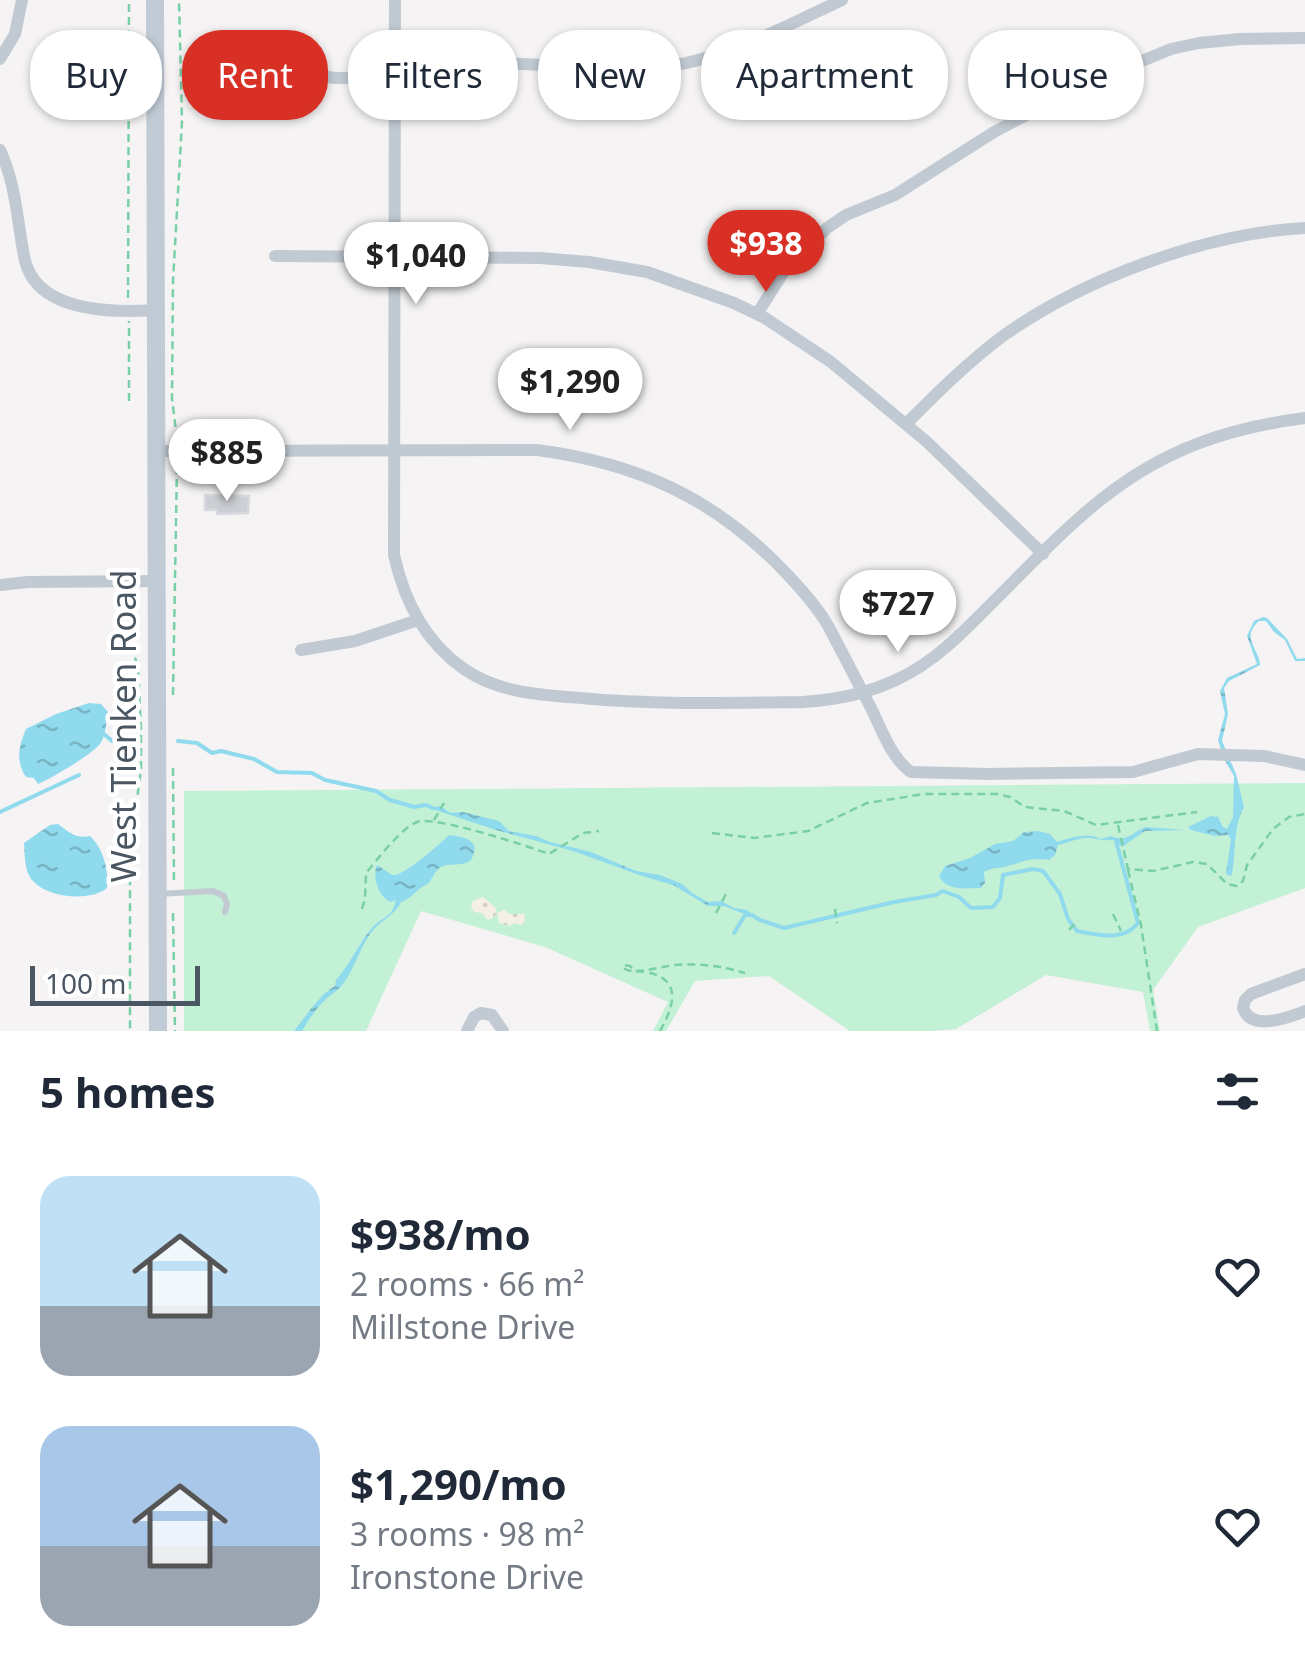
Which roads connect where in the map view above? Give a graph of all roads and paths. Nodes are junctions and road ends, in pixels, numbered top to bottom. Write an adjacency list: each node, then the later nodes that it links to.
1 (22, 0): 9 (street)
2 (129, 0): 17 (path)
3 (155, 0): 16 (street, West Tienken Road)
4 (179, 0): 24 (path)
5 (395, 0): 7 (street)
6 (842, 0): 10 (street)
7 (395, 30)
8 (1305, 38): 18 (street)
9 (0, 59)
10 (518, 64)
11 (395, 120): 15 (street)
12 (0, 150): 17 (street)
13 (1305, 228): 21 (street)
14 (274, 256): 15 (street)
15 (395, 258): 18 (street); 22 (street)
16 (156, 310): 17 (street); 23 (street, West Tienken Road)
17 (130, 312): 19 (path)
18 (757, 314): 21 (street)
19 (129, 401)
20 (1305, 418): 25 (street)
21 (906, 424): 25 (street)
22 (394, 449): 24 (street); 29 (street); 31 (street)
23 (156, 451): 24 (street); 27 (street, West Tienken Road)
24 (177, 451): 32 (path)
25 (1043, 554): 31 (street)
26 (130, 581): 27 (street); 28 (street); 58 (path)
27 (156, 581): 43 (street, West Tienken Road)
28 (0, 585)
29 (418, 620): 30 (street); 31 (street)
30 (301, 650)
31 (861, 691): 33 (street)
32 (172, 699)
33 (1305, 765)
34 (173, 768): 43 (path)
35 (444, 803): 38 (path)
36 (1197, 812): 39 (path)
37 (1305, 814): 42 (path)
38 (434, 821): 40 (path); 46 (path)
39 (1118, 824): 41 (path); 42 (path)
40 (599, 830)
41 (712, 833)
42 (1128, 868): 64 (path)
43 (165, 893): 47 (lane); 59 (street, West Tienken Road); 60 (path)
44 (726, 894): 48 (path)
45 (835, 908): 51 (path)
46 (362, 909)
47 (225, 912)
48 (716, 913)
49 (1114, 914): 53 (path)
50 (1078, 920): 52 (path)
51 (837, 923)
52 (1068, 930)
53 (1122, 931)
54 (745, 973): 63 (path)
55 (1305, 974): 57 (street)
56 (1305, 1011): 57 (street)
57 (1291, 1024)
58 (130, 1031)
59 (158, 1031)
60 (174, 1031)
61 (466, 1031): 62 (street)
62 (503, 1031)
63 (660, 1031)
64 (1156, 1031)

